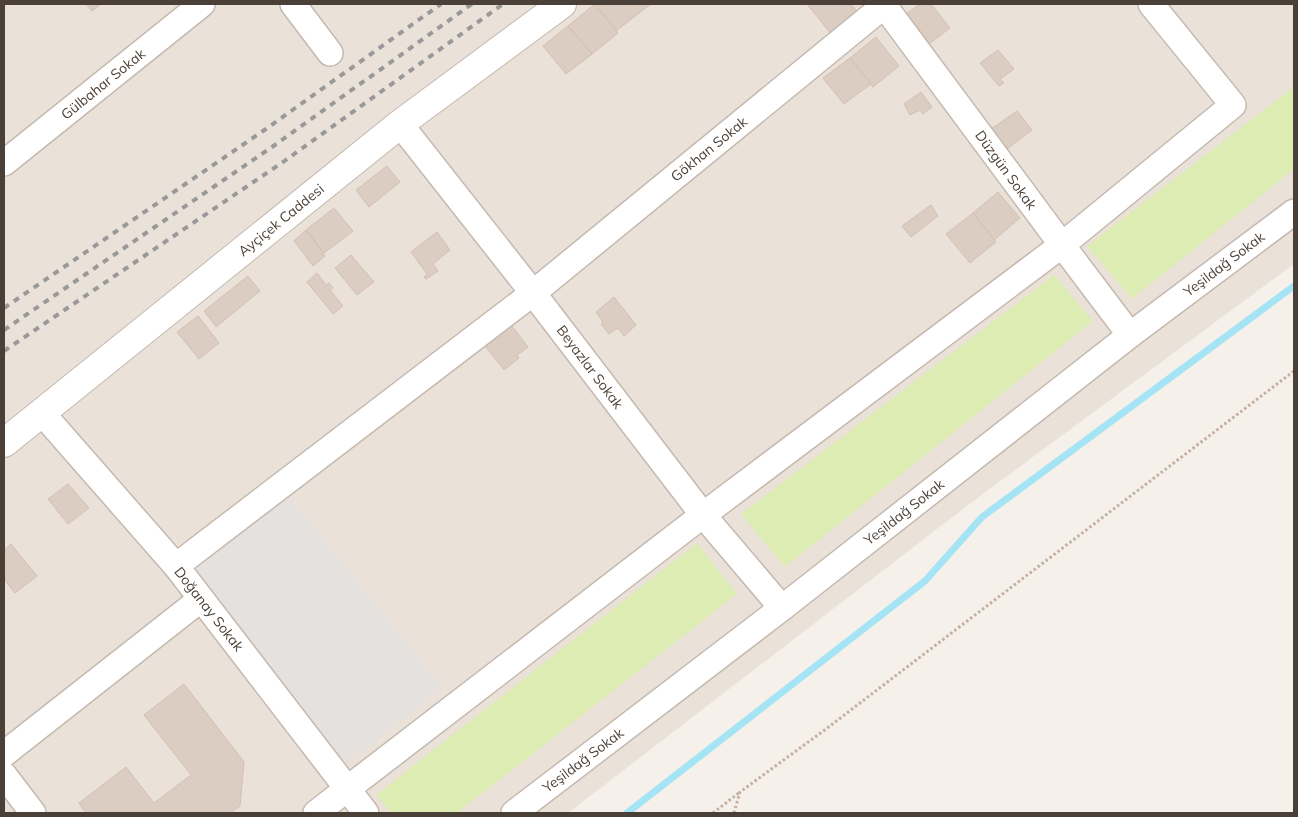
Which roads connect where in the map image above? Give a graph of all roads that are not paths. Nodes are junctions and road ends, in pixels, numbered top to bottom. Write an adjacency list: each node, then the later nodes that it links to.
1 (202, 4): 8 (street, Gülbahar Sokak)
2 (293, 4): 6 (street)
3 (562, 4): 7 (street, Ayçiçek Caddesi)
4 (884, 4): 10 (street, Düzgün Sokak); 11 (street, Gökhan Sokak)
5 (1151, 4): 10 (street)
6 (330, 53)
7 (400, 124): 11 (street, Beyazlar Sokak); 13 (street, Ayçiçek Caddesi)
8 (4, 163)
9 (1294, 212): 12 (street, Yeşildağ Sokak)
10 (1062, 245): 12 (street, Düzgün Sokak); 15 (street)
11 (533, 293): 15 (street, Beyazlar Sokak); 16 (street, Gökhan Sokak)
12 (1130, 335): 18 (street, Yeşildağ Sokak)
13 (42, 413): 14 (street, Ayçiçek Caddesi); 16 (street, Doğanay Sokak)
14 (4, 443)
15 (703, 515): 18 (street, Beyazlar Sokak); 21 (street)
16 (176, 566): 17 (street, Doğanay Sokak)
17 (201, 599): 19 (street); 21 (street, Doğanay Sokak)
18 (782, 608): 25 (street, Yeşildağ Sokak)
19 (4, 754)
20 (4, 775): 22 (street)
21 (347, 788): 23 (street); 24 (street, Doğanay Sokak)
22 (33, 813)
23 (316, 813)
24 (366, 813)
25 (514, 813)

